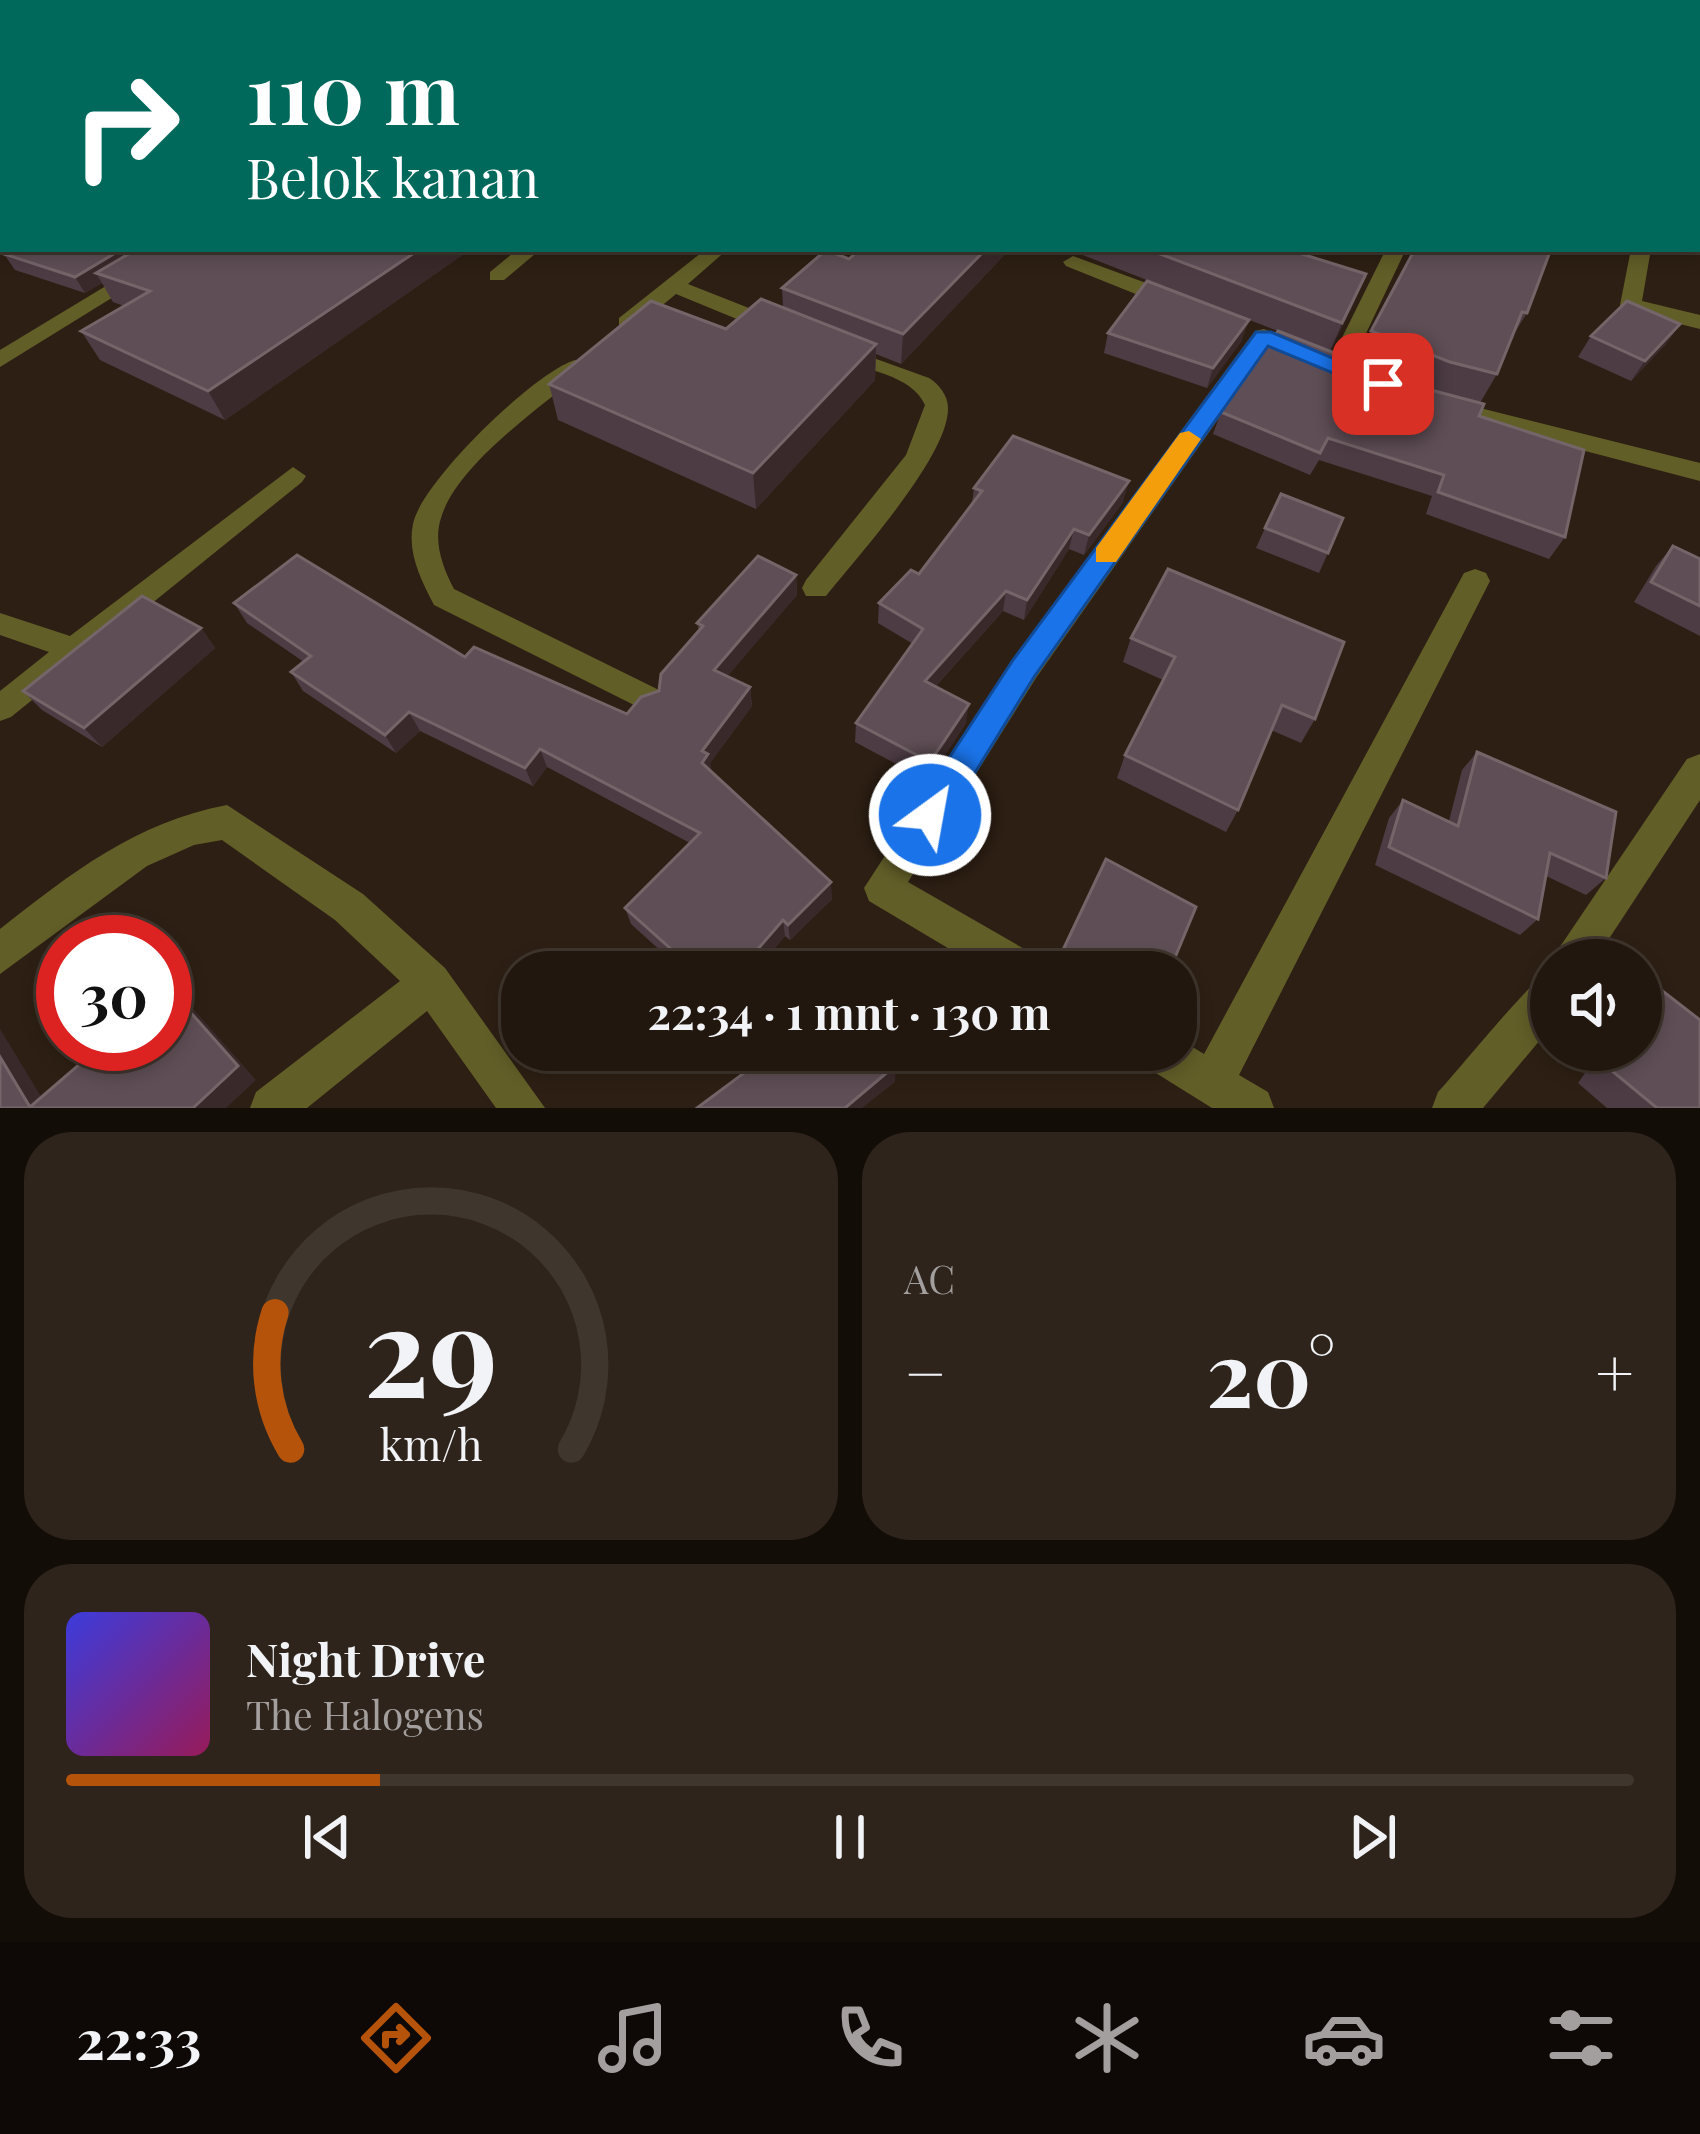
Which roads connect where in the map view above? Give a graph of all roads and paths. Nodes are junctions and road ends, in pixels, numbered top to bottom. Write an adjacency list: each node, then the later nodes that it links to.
1 (176, 252): 11 (lane)
2 (527, 252): 7 (lane)
3 (714, 252): 8 (lane)
4 (1395, 252): 12 (lane)
5 (1640, 252): 10 (lane)
6 (1073, 262): 9 (lane)
7 (497, 276)
8 (672, 285): 18 (lane); 21 (lane)
9 (1200, 312)
10 (1700, 322)
11 (0, 360)
12 (1340, 366): 13 (lane); 25 (street)
13 (1383, 384)
14 (1426, 402): 15 (lane)
15 (1700, 472)
16 (293, 476): 20 (lane)
17 (1475, 580): 30 (street)
18 (816, 588)
19 (0, 623): 20 (lane)
20 (74, 649): 22 (lane)
21 (648, 699)
22 (0, 708)
23 (1700, 770): 24 (street)
24 (1585, 939)
25 (990, 951)
26 (0, 954): 27 (street)
27 (431, 982): 31 (street); 32 (street)
28 (1530, 1022): 34 (street)
29 (1193, 1071): 30 (street)
30 (1212, 1082): 33 (street)
31 (272, 1108)
32 (523, 1108)
33 (1252, 1108)
34 (1454, 1108)

